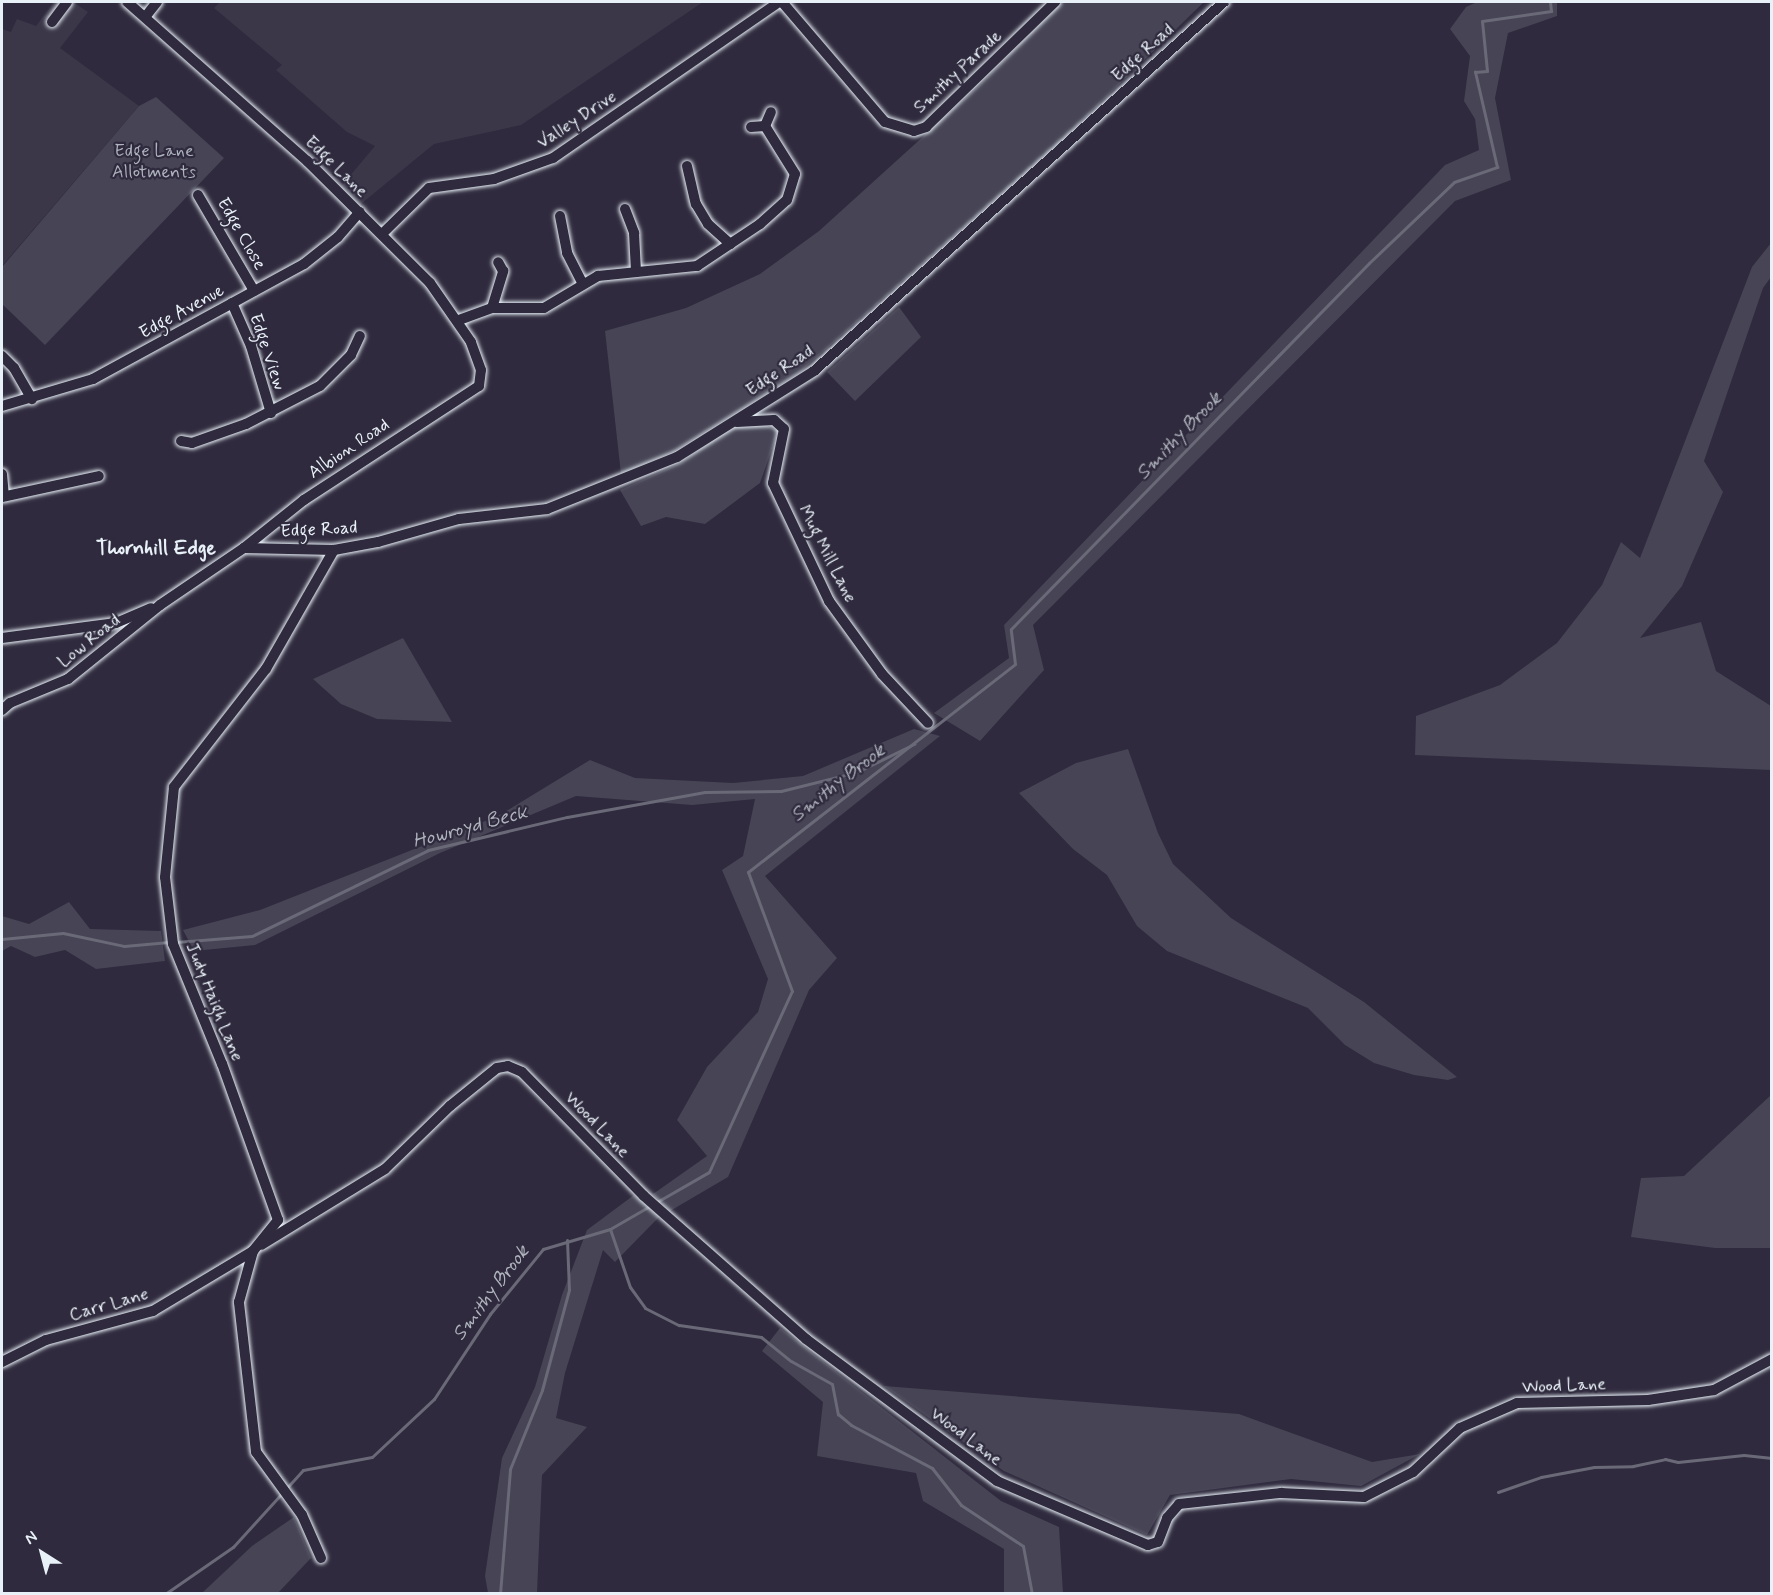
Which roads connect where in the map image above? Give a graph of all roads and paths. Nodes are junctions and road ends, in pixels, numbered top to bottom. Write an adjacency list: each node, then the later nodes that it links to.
1 (67, 2): 8 (street)
2 (127, 2): 7 (street, Edge Lane)
3 (157, 2): 7 (street)
4 (781, 2): 5 (street, Smithy Parade); 17 (street, Valley Drive)
5 (1055, 2)
6 (1224, 2): 32 (street, Edge Road)
7 (146, 16): 15 (street, Edge Lane)
8 (52, 22)
9 (771, 112): 10 (street)
10 (765, 126): 11 (street); 18 (street)
11 (751, 127)
12 (687, 166): 18 (street)
13 (198, 195): 22 (street, Edge Close)
14 (625, 209): 20 (street)
15 (360, 212): 17 (street, Edge Lane); 22 (street, Edge Avenue)
16 (560, 216): 21 (street)
17 (382, 233): 25 (street, Edge Lane)
18 (730, 244): 20 (street)
19 (498, 262): 24 (street)
20 (636, 272): 21 (street)
21 (582, 283): 24 (street)
22 (254, 291): 23 (street, Edge Avenue)
23 (232, 303): 29 (street, Edge Avenue); 31 (street, Edge View)
24 (492, 308): 25 (street)
25 (459, 320): 28 (street, Edge Lane)
26 (360, 336): 31 (street, Edge View)
27 (2, 356): 29 (street)
28 (479, 386): 37 (street, Albion Road)
29 (32, 399): 30 (street, Edge Avenue)
30 (2, 406)
31 (271, 413): 33 (street, Edge View)
32 (730, 423): 38 (street, Edge Road); 42 (street, Mug Mill Lane)
33 (181, 441)
34 (2, 474): 36 (street)
35 (99, 476): 36 (street)
36 (3, 497)
37 (244, 548): 38 (street, Edge Road); 39 (street, Albion Road)
38 (334, 550): 43 (street, Judy Haigh Lane)
39 (160, 605): 40 (street); 41 (street, Low Road)
40 (2, 638)
41 (2, 710)
42 (928, 723)
43 (278, 1220): 44 (street); 45 (street)
44 (288, 1228): 45 (street, Wood Lane); 46 (street, Wood Lane)
45 (257, 1248): 47 (street, Carr Lane); 48 (street)
46 (1772, 1359)
47 (2, 1362)
48 (321, 1558)

